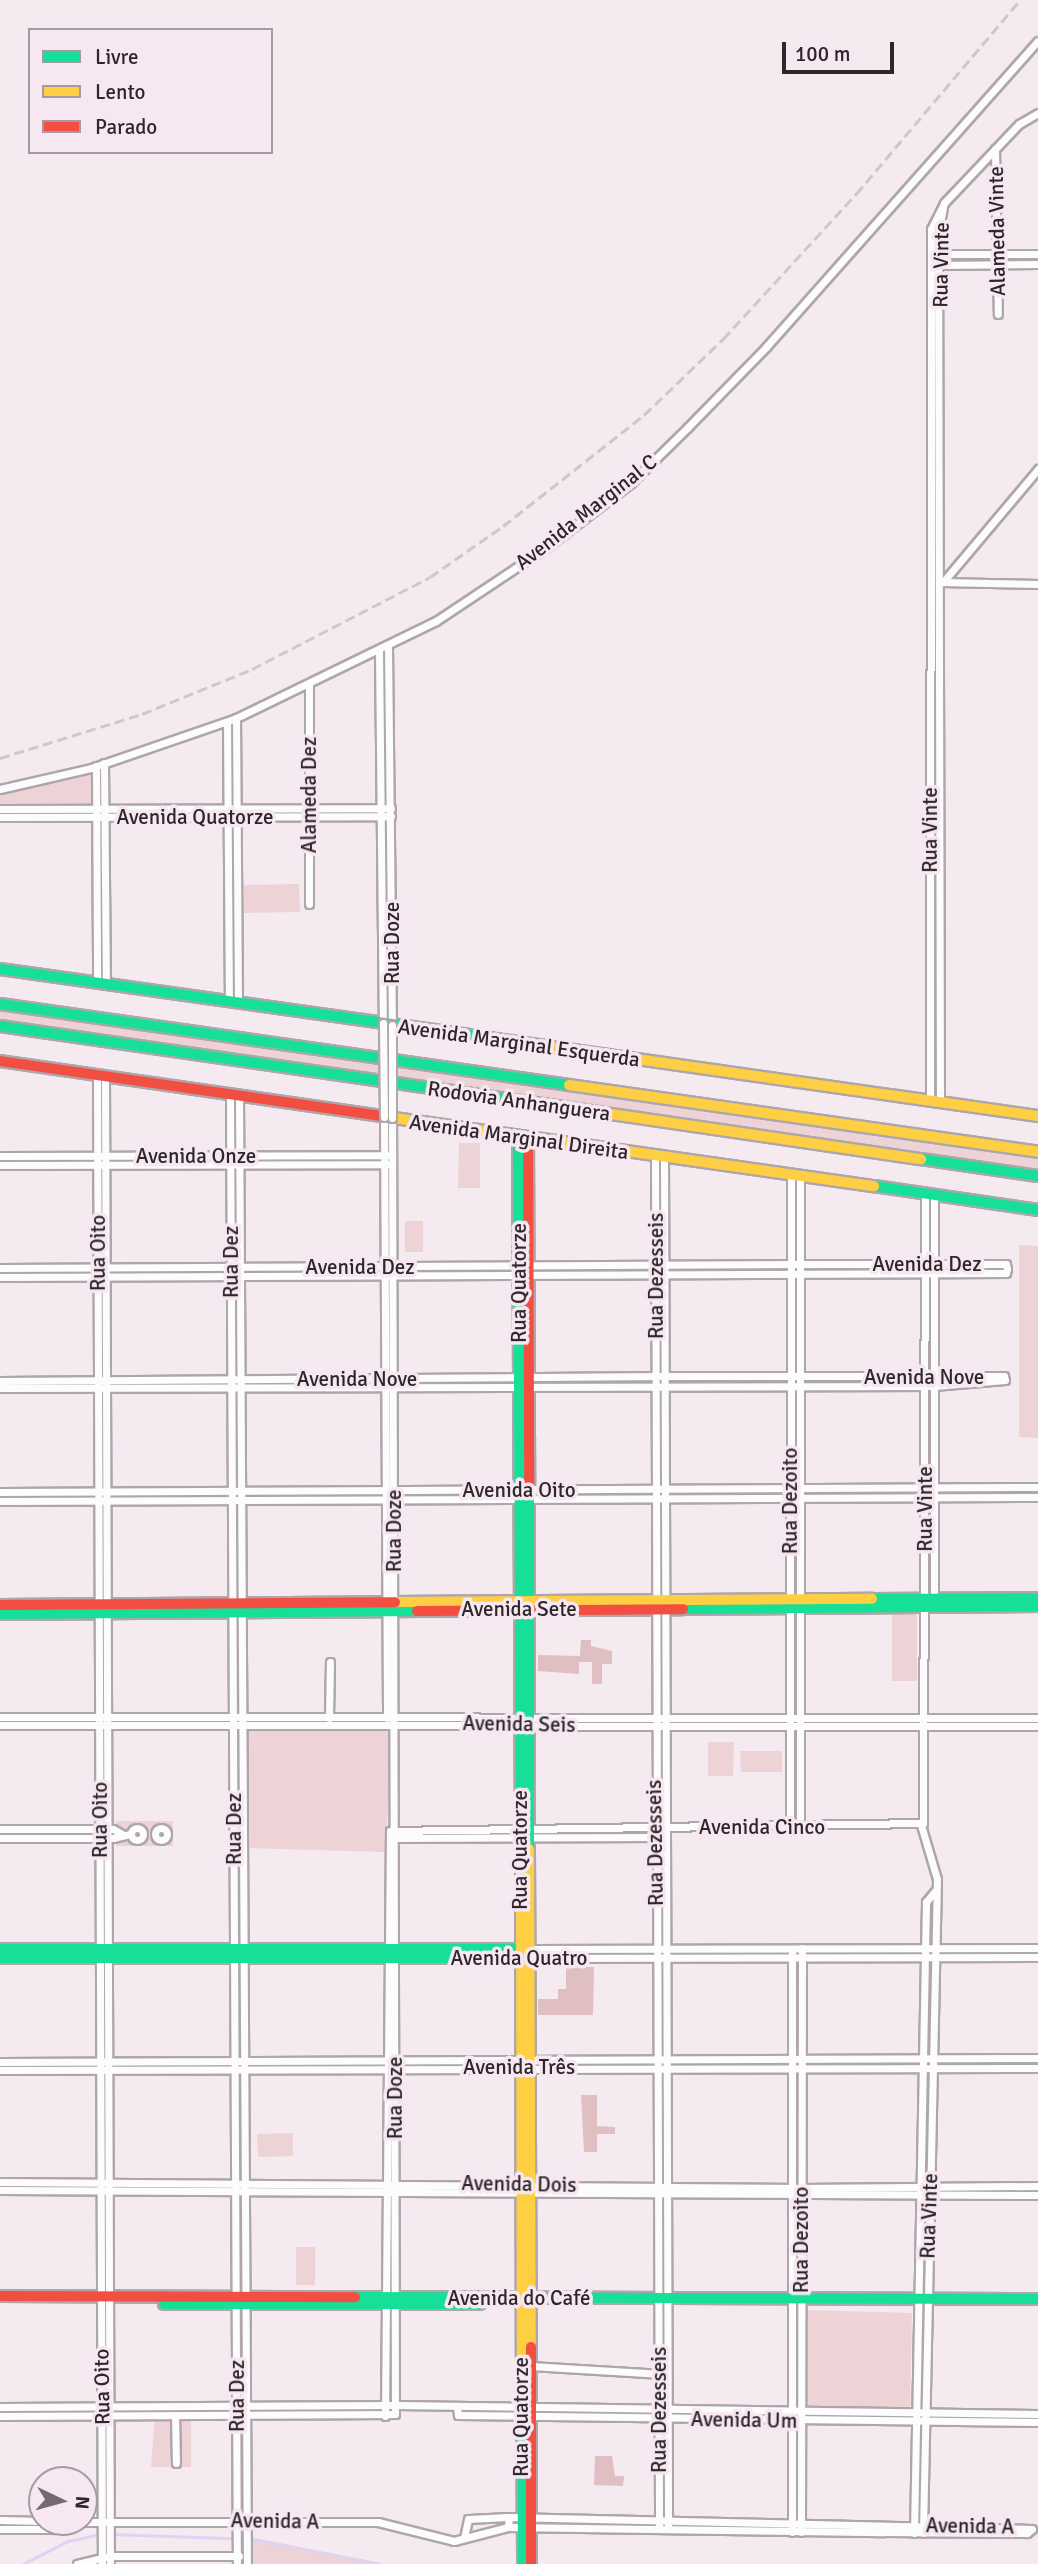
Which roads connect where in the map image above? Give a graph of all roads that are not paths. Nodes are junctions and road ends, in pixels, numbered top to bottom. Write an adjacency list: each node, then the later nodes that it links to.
1 (1038, 41): 14 (street, Avenida Marginal C)
2 (1038, 113): 3 (street)
3 (995, 149): 4 (street, Alameda Vinte); 5 (street, Rua Vinte)
4 (998, 253): 5 (street); 6 (street); 7 (street, Alameda Vinte)
5 (935, 254): 9 (street, Rua Vinte)
6 (1038, 254)
7 (998, 264): 8 (street); 9 (street); 10 (street, Alameda Vinte)
8 (1038, 264)
9 (936, 265): 12 (street, Rua Vinte); 38 (street, Rua Vinte)
10 (998, 314)
11 (1038, 469): 12 (street)
12 (942, 582): 13 (street); 38 (street, Rua Vinte)
13 (1038, 584)
14 (388, 647): 15 (street, Avenida Marginal C); 25 (street, Rua Doze)
15 (379, 650): 16 (street, Avenida Marginal C); 24 (street, Rua Doze)
16 (309, 685): 17 (street, Avenida Marginal C); 23 (street, Alameda Dez)
17 (236, 718): 18 (street, Avenida Marginal C); 26 (street)
18 (227, 722): 19 (street, Avenida Marginal C); 26 (street)
19 (100, 765): 20 (street, Avenida Marginal C); 22 (street)
20 (0, 789)
21 (0, 809): 22 (street, Avenida Quatorze)
22 (100, 812): 26 (street, Avenida Quatorze); 27 (street, Avenida Quatorze); 30 (street)
23 (309, 812): 24 (street, Avenida Quatorze); 26 (street, Avenida Quatorze); 28 (street, Alameda Dez)
24 (381, 812): 25 (street, Avenida Quatorze); 33 (street, Rua Doze)
25 (391, 812): 33 (street, Rua Doze)
26 (233, 813): 31 (street)
27 (0, 817)
28 (309, 904)
29 (0, 969): 30 (main road, Avenida Marginal Esquerda)
30 (101, 984): 31 (main road, Avenida Marginal Esquerda)
31 (234, 1002): 33 (main road, Avenida Marginal Esquerda)
32 (0, 1004): 42 (main road, Rodovia Anhanguera)
33 (387, 1024): 38 (main road, Avenida Marginal Esquerda); 40 (street, Rua Doze, bridge)
34 (0, 1026): 51 (main road, Rodovia Anhanguera)
35 (0, 1061): 36 (main road, Avenida Marginal Direita)
36 (101, 1076): 37 (main road, Avenida Marginal Direita); 46 (street, Rua Oito)
37 (234, 1095): 40 (main road, Avenida Marginal Direita); 47 (street, Rua Dez)
38 (935, 1102): 39 (main road, Avenida Marginal Esquerda)
39 (1038, 1116)
40 (388, 1118): 41 (main road, Avenida Marginal Direita); 43 (street, Rua Doze)
41 (523, 1138): 45 (main road, Avenida Marginal Direita); 59 (main road, Rua Quatorze)
42 (1038, 1152)
43 (388, 1155): 47 (street, Avenida Onze); 49 (street, Rua Doze)
44 (0, 1156): 46 (street, Avenida Onze)
45 (660, 1157): 50 (main road, Avenida Marginal Direita); 60 (street, Rua Dezesseis)
46 (103, 1160): 47 (street, Avenida Onze); 48 (street, Avenida Onze); 57 (street, Rua Oito); 62 (street, Rua Oito)
47 (235, 1161): 49 (street, Avenida Onze); 63 (street, Rua Dez)
48 (0, 1164)
49 (388, 1164): 61 (street, Rua Doze)
50 (796, 1176): 52 (main road, Avenida Marginal Direita); 54 (street, Rua Dezoito); 55 (street, Rua Dezoito)
51 (1038, 1176)
52 (930, 1195): 53 (main road, Avenida Marginal Direita); 58 (street, Rua Vinte)
53 (1038, 1210)
54 (790, 1264): 55 (street, Avenida Dez); 60 (street, Avenida Dez); 64 (street, Rua Dezoito)
55 (799, 1264): 58 (street, Avenida Dez); 65 (street, Rua Dezoito)
56 (0, 1268): 57 (street, Avenida Dez)
57 (98, 1268): 62 (street, Avenida Dez); 67 (street, Rua Oito)
58 (930, 1269): 58 (street, Avenida Dez); 65 (street, Avenida Dez); 70 (street, Rua Vinte)
59 (524, 1270): 60 (street, Avenida Dez); 61 (street, Avenida Dez); 74 (main road, Rua Quatorze)
60 (660, 1270): 64 (street, Avenida Dez); 68 (street, Rua Dezesseis); 69 (street, Rua Dezesseis)
61 (389, 1272): 63 (street, Avenida Dez); 78 (street, Rua Doze)
62 (108, 1273): 63 (street, Avenida Dez); 67 (street, Avenida Dez); 76 (street, Rua Oito)
63 (236, 1273): 77 (street, Rua Dez)
64 (790, 1274): 65 (street, Avenida Dez); 72 (street, Rua Dezoito)
65 (799, 1274): 73 (street, Rua Dezoito)
66 (0, 1277): 67 (street, Avenida Dez)
67 (99, 1277): 75 (street, Rua Oito)
68 (656, 1376): 69 (street, Avenida Nove); 74 (street, Avenida Nove); 79 (street, Rua Dezesseis)
69 (665, 1376): 72 (street, Avenida Nove); 80 (street, Rua Dezesseis)
70 (929, 1377): 73 (street, Avenida Nove); 81 (street, Rua Vinte); 81 (street, Avenida Nove)
71 (0, 1381): 75 (street, Avenida Nove)
72 (790, 1381): 73 (street, Avenida Nove); 80 (street, Avenida Nove); 89 (street, Rua Dezoito)
73 (799, 1381): 81 (street, Avenida Nove); 89 (street, Rua Dezoito)
74 (524, 1382): 78 (street, Avenida Nove); 79 (street, Avenida Nove); 91 (main road, Rua Quatorze)
75 (99, 1384): 76 (street, Avenida Nove); 82 (street, Avenida Nove); 92 (street, Rua Oito)
76 (108, 1384): 77 (street, Avenida Nove); 93 (street, Rua Oito)
77 (236, 1384): 78 (street, Avenida Nove); 87 (street, Rua Dez)
78 (389, 1384): 85 (street, Rua Doze); 86 (street, Rua Doze)
79 (656, 1385): 80 (street, Avenida Nove); 90 (street, Rua Dezesseis)
80 (665, 1385): 90 (street, Rua Dezesseis)
81 (929, 1386): 83 (street, Rua Vinte)
82 (0, 1388)
83 (929, 1487): 84 (street, Avenida Oito); 89 (street, Avenida Oito); 94 (street, Rua Vinte)
84 (1038, 1487)
85 (385, 1490): 86 (street, Avenida Oito); 87 (street, Avenida Oito); 96 (street, Rua Doze)
86 (394, 1490): 91 (street, Avenida Oito); 97 (street, Rua Doze)
87 (237, 1491): 93 (street, Avenida Oito); 99 (street, Rua Dez)
88 (0, 1492): 92 (street, Avenida Oito)
89 (794, 1492): 90 (street, Avenida Oito); 94 (street, Avenida Oito); 103 (street, Rua Dezoito)
90 (660, 1493): 91 (street, Avenida Oito); 102 (street, Rua Dezesseis)
91 (524, 1494): 97 (street, Avenida Oito); 106 (main road, Rua Quatorze)
92 (99, 1496): 93 (street, Avenida Oito); 98 (street, Avenida Oito); 109 (street, Rua Oito)
93 (108, 1496): 99 (street, Avenida Oito); 109 (street, Rua Oito)
94 (929, 1497): 95 (street, Avenida Oito); 101 (street, Rua Vinte)
95 (1038, 1497)
96 (385, 1499): 97 (street, Avenida Oito); 99 (street, Avenida Oito); 105 (street, Rua Doze)
97 (394, 1499): 105 (street, Rua Doze)
98 (0, 1501)
99 (237, 1501): 107 (street, Rua Dez)
100 (1038, 1598): 101 (main road, Avenida Sete)
101 (929, 1603): 103 (main road, Avenida Sete); 108 (main road, Avenida Sete); 120 (street, Rua Vinte)
102 (660, 1604): 103 (main road, Avenida Sete); 106 (main road, Avenida Sete); 113 (street, Rua Dezesseis); 121 (street, Rua Dezesseis)
103 (794, 1604): 122 (street, Rua Dezoito)
104 (0, 1605): 109 (main road, Avenida Sete)
105 (390, 1605): 106 (main road, Avenida Sete); 107 (main road, Avenida Sete); 116 (street, Rua Doze)
106 (525, 1605): 119 (main road, Rua Quatorze)
107 (237, 1606): 109 (main road, Avenida Sete); 118 (street, Rua Dez)
108 (1038, 1606)
109 (104, 1609): 110 (main road, Avenida Sete); 112 (street, Rua Oito)
110 (0, 1614)
111 (330, 1662): 115 (street)
112 (104, 1715): 114 (street, Avenida Seis); 118 (street, Avenida Seis); 124 (street, Rua Oito)
113 (664, 1716): 121 (street, Avenida Seis); 122 (street, Avenida Seis); 125 (street, Rua Dezesseis)
114 (0, 1717)
115 (329, 1718): 116 (street, Avenida Seis); 118 (street, Avenida Seis)
116 (391, 1718): 119 (street, Avenida Seis); 137 (street, Rua Doze)
117 (1038, 1718): 120 (street, Avenida Seis)
118 (238, 1719): 124 (street, Avenida Seis); 150 (street, Rua Dez)
119 (525, 1719): 121 (street, Avenida Seis); 134 (main road, Rua Quatorze)
120 (923, 1720): 122 (street, Avenida Seis); 126 (street, Avenida Seis); 127 (street, Rua Vinte)
121 (654, 1721): 125 (street, Avenida Seis); 130 (street, Rua Dezesseis)
122 (795, 1721): 125 (street, Avenida Seis); 128 (street, Rua Dezoito); 129 (street, Rua Dezoito)
123 (0, 1725): 124 (street, Avenida Seis)
124 (103, 1725): 133 (street, Rua Oito)
125 (664, 1725): 131 (street, Rua Dezesseis)
126 (1038, 1726)
127 (922, 1824): 129 (street, Avenida Cinco); 142 (street, Rua Vinte)
128 (790, 1826): 129 (street, Avenida Cinco); 131 (street, Avenida Cinco)
129 (800, 1826)
130 (656, 1827): 131 (street, Avenida Cinco); 134 (street, Avenida Cinco); 138 (street, Rua Dezesseis)
131 (665, 1827): 139 (street, Rua Dezesseis)
132 (0, 1829): 133 (street)
133 (104, 1829): 135 (street); 141 (street, Rua Oito)
134 (525, 1833): 137 (street, Avenida Cinco); 138 (street, Avenida Cinco); 152 (main road, Rua Quatorze)
135 (126, 1834): 136 (street); 141 (street)
136 (155, 1834)
137 (392, 1834): 151 (street, Rua Doze)
138 (656, 1836): 139 (street, Avenida Cinco); 153 (street, Rua Dezesseis)
139 (665, 1836): 147 (street, Rua Dezesseis)
140 (0, 1838): 141 (street)
141 (104, 1838): 149 (street, Rua Oito)
142 (935, 1895): 148 (street, Rua Vinte); 148 (street, Rua Vinte)
143 (802, 1948): 146 (street, Avenida Quatro); 148 (street, Avenida Quatro); 154 (street, Rua Dezoito)
144 (1038, 1948): 148 (street, Avenida Quatro)
145 (0, 1949): 149 (main road, Avenida Quatro)
146 (792, 1949): 147 (street, Avenida Quatro); 157 (street, Rua Dezoito)
147 (666, 1953): 153 (street, Avenida Quatro); 157 (street, Avenida Quatro); 162 (street, Rua Dezesseis)
148 (929, 1953): 154 (street, Avenida Quatro); 155 (street, Avenida Quatro); 159 (street, Rua Vinte)
149 (104, 1954): 150 (main road, Avenida Quatro); 156 (main road, Avenida Quatro); 167 (street, Rua Oito)
150 (238, 1954): 151 (main road, Avenida Quatro); 165 (street, Rua Dez)
151 (391, 1954): 152 (main road, Avenida Quatro); 158 (street, Rua Doze)
152 (525, 1954): 153 (street, Avenida Quatro); 163 (main road, Rua Quatorze)
153 (656, 1954): 162 (street, Rua Dezesseis)
154 (802, 1957): 157 (street, Avenida Quatro); 164 (street, Rua Dezoito)
155 (1038, 1957)
156 (0, 1958)
157 (792, 1958): 166 (street, Rua Dezoito)
158 (391, 2058): 163 (street, Avenida Três); 165 (street, Avenida Três); 168 (street, Rua Doze)
159 (928, 2058): 160 (street, Avenida Três); 164 (street, Avenida Três); 169 (street, Rua Vinte)
160 (1038, 2058)
161 (0, 2062): 167 (street, Avenida Três)
162 (662, 2062): 163 (street, Avenida Três); 166 (street, Avenida Três); 180 (street, Rua Dezesseis)
163 (525, 2063): 168 (street, Avenida Três); 178 (main road, Rua Quatorze)
164 (801, 2063): 166 (street, Avenida Três); 169 (street, Avenida Três); 184 (street, Rua Dezoito)
165 (239, 2064): 167 (street, Avenida Três); 168 (street, Avenida Três); 173 (street, Rua Dez); 177 (street, Rua Dez)
166 (792, 2064): 184 (street, Rua Dezoito)
167 (105, 2065): 171 (street, Avenida Três); 175 (street, Rua Oito)
168 (391, 2067): 174 (street, Rua Doze)
169 (928, 2067): 170 (street, Avenida Três); 181 (street, Rua Vinte)
170 (1038, 2068)
171 (0, 2070)
172 (0, 2182): 175 (street, Avenida Dois)
173 (245, 2183): 174 (street, Avenida Dois); 177 (street, Avenida Dois); 182 (street, Rua Dez)
174 (392, 2183): 178 (street, Avenida Dois); 183 (street, Rua Doze)
175 (106, 2186): 177 (street, Avenida Dois); 179 (street, Avenida Dois); 188 (street, Rua Oito)
176 (1038, 2186): 181 (street, Avenida Dois)
177 (236, 2187): 182 (street, Avenida Dois); 189 (street, Rua Dez)
178 (527, 2188): 180 (street, Avenida Dois); 183 (street, Avenida Dois); 191 (main road, Rua Quatorze)
179 (0, 2190)
180 (663, 2190): 184 (street, Avenida Dois); 192 (street, Rua Dezesseis)
181 (926, 2190): 184 (street, Avenida Dois); 185 (street, Avenida Dois); 194 (street, Rua Vinte)
182 (246, 2192): 183 (street, Avenida Dois); 189 (street, Rua Dez)
183 (392, 2192): 190 (street, Rua Doze)
184 (797, 2193): 193 (street, Rua Dezoito)
185 (1038, 2195)
186 (0, 2296): 188 (main road, Avenida do Café)
187 (1038, 2299): 194 (main road, Avenida do Café)
188 (105, 2300): 189 (main road, Avenida do Café); 195 (main road, Avenida do Café); 205 (street, Rua Oito)
189 (241, 2300): 190 (main road, Avenida do Café); 203 (street, Rua Dez); 204 (street, Rua Dez)
190 (392, 2301): 191 (main road, Avenida do Café); 199 (street, Rua Doze); 200 (street, Rua Doze)
191 (525, 2301): 192 (main road, Avenida do Café); 197 (main road, Rua Quatorze); 206 (main road, Rua Quatorze)
192 (663, 2302): 193 (main road, Avenida do Café); 198 (street, Rua Dezesseis); 202 (street, Rua Dezesseis)
193 (796, 2302): 194 (main road, Avenida do Café); 207 (street, Rua Dezoito); 208 (street, Rua Dezoito)
194 (922, 2302): 196 (main road, Avenida do Café); 214 (street, Rua Vinte); 215 (street, Rua Vinte)
195 (0, 2303)
196 (1038, 2305)
197 (530, 2366): 198 (street); 206 (main road, Rua Quatorze)
198 (659, 2374): 202 (street, Rua Dezesseis)
199 (386, 2405): 200 (street, Avenida Um); 204 (street, Avenida Um); 213 (street, Rua Doze)
200 (396, 2405): 206 (street, Avenida Um); 209 (street, Rua Doze)
201 (0, 2407): 205 (street, Avenida Um)
202 (663, 2409): 206 (street, Avenida Um); 207 (street, Avenida Um); 216 (street, Rua Dezesseis)
203 (237, 2410): 204 (street, Avenida Um); 205 (street, Avenida Um); 211 (street, Avenida Um); 232 (street, Rua Dez)
204 (246, 2410): 213 (street, Avenida Um); 230 (street, Rua Dez)
205 (106, 2411): 211 (street, Avenida Um); 212 (street, Avenida Um); 223 (street, Rua Oito); 227 (street, Rua Oito)
206 (526, 2412): 216 (street, Avenida Um); 228 (main road, Rua Quatorze)
207 (792, 2412): 208 (street, Avenida Um); 217 (street, Rua Dezoito)
208 (801, 2412): 214 (street, Avenida Um); 218 (street, Rua Dezoito)
209 (395, 2414): 213 (street, Avenida Um)
210 (1038, 2414): 215 (street, Avenida Um)
211 (175, 2415): 220 (street)
212 (0, 2416)
213 (385, 2416)
214 (916, 2417): 215 (street, Avenida Um); 218 (street, Avenida Um); 237 (street, Rua Vinte)
215 (925, 2417): 219 (street, Avenida Um); 237 (street, Rua Vinte)
216 (663, 2418): 217 (street, Avenida Um); 224 (street, Rua Dezesseis)
217 (792, 2420): 218 (street, Avenida Um); 229 (street, Rua Dezoito)
218 (801, 2421): 231 (street, Rua Dezoito)
219 (1038, 2422)
220 (176, 2463)
221 (509, 2517): 228 (street, Avenida A); 233 (street); 240 (street, Avenida A)
222 (0, 2520): 225 (street)
223 (111, 2520): 227 (street, Avenida A); 232 (street, Avenida A); 241 (street, Rua Oito)
224 (663, 2520): 228 (street, Avenida A); 229 (street, Avenida A); 236 (street, Rua Dezesseis)
225 (28, 2521)
226 (98, 2521): 227 (street, Avenida A)
227 (102, 2521): 241 (street, Rua Oito)
228 (526, 2522): 233 (street, Avenida A); 236 (street, Avenida A); 247 (main road, Rua Quatorze); 248 (main road, Rua Quatorze)
229 (792, 2522): 231 (street, Avenida A); 238 (street, Rua Dezoito)
230 (246, 2523): 232 (street, Avenida A); 240 (street, Avenida A); 245 (street, Rua Dez)
231 (801, 2523): 237 (street, Avenida A); 239 (street, Rua Dezoito)
232 (237, 2524): 244 (street, Rua Dez)
233 (508, 2527): 240 (street, Avenida A)
234 (0, 2529): 235 (street)
235 (28, 2529)
236 (664, 2529): 238 (street, Avenida A)
237 (918, 2529): 237 (street, Avenida A); 239 (street, Avenida A)
238 (792, 2532): 239 (street, Avenida A)
239 (801, 2532)
240 (464, 2539)
241 (106, 2544): 242 (street, Rua Oito)
242 (106, 2560): 243 (street); 246 (street)
243 (176, 2560): 244 (street)
244 (237, 2560): 245 (street)
245 (247, 2560)
246 (77, 2564)
247 (523, 2564)
248 (531, 2564)

